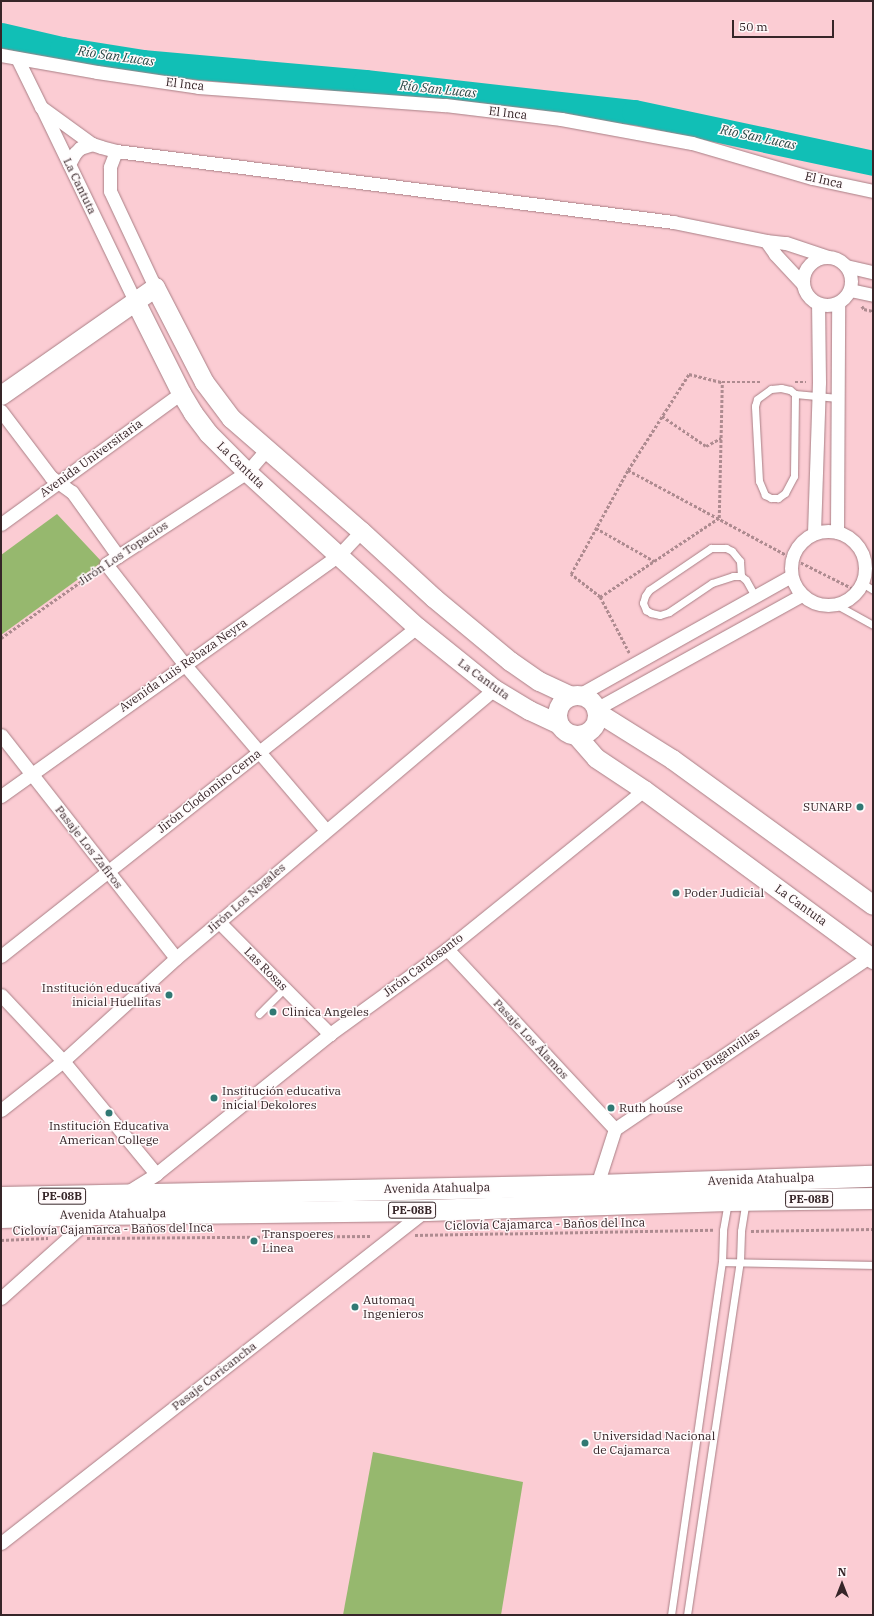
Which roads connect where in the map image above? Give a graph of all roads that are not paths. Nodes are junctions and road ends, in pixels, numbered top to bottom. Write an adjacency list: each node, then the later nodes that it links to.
1 (1, 55): 2 (street, El Inca)
2 (17, 58): 3 (street, La Cantuta); 7 (street, El Inca)
3 (41, 107): 4 (street); 6 (street, La Cantuta)
4 (92, 144): 5 (street); 6 (street)
5 (116, 151): 8 (street); 13 (street, La Cantuta)
6 (69, 164): 16 (street, La Cantuta)
7 (873, 191)
8 (766, 241): 9 (street); 12 (street)
9 (828, 257): 10 (street); 12 (street)
10 (846, 266): 11 (street); 14 (street)
11 (873, 272)
12 (802, 283): 18 (street)
13 (155, 287): 16 (street); 25 (street, La Cantuta)
14 (850, 290): 15 (street); 17 (street)
15 (873, 295)
16 (135, 301): 19 (street, La Cantuta); 21 (street)
17 (838, 303): 18 (street); 23 (street)
18 (818, 304): 22 (street)
19 (181, 393): 26 (street, La Cantuta); 27 (street, Avenida Universitaria)
20 (795, 394): 20 (lane); 22 (lane)
21 (1, 395)
22 (818, 395): 23 (lane); 31 (street)
23 (838, 398): 30 (street)
24 (1, 411): 27 (street)
25 (267, 449): 26 (street, Jirón Los Topacios); 29 (street, La Cantuta)
26 (247, 472): 32 (street, La Cantuta); 33 (street, Jirón Los Topacios)
27 (58, 482): 28 (street, Avenida Universitaria); 33 (street)
28 (1, 524)
29 (361, 531): 32 (street, Avenida Luis Rebaza Neyra); 45 (street, La Cantuta)
30 (837, 532): 31 (street); 36 (street)
31 (814, 533): 35 (street)
32 (339, 555): 42 (street, La Cantuta); 43 (street, Avenida Luis Rebaza Neyra)
33 (118, 556): 43 (street, Jirón Los Topacios)
34 (741, 576): 34 (lane); 39 (lane)
35 (791, 576): 38 (street); 39 (street)
36 (859, 587): 37 (lane); 40 (street)
37 (873, 590)
38 (802, 595): 40 (street); 46 (street)
39 (755, 596): 45 (street)
40 (835, 604): 41 (lane)
41 (873, 625)
42 (417, 627): 44 (street, La Cantuta); 50 (street, Jirón Clodomiro Cerna)
43 (184, 664): 50 (street); 51 (street, Avenida Luis Rebaza Neyra)
44 (494, 689): 47 (street, La Cantuta); 54 (street, Jirón Los Nogales)
45 (575, 695): 46 (street, La Cantuta); 47 (street)
46 (597, 711): 49 (street); 56 (street, La Cantuta)
47 (559, 724): 49 (street, La Cantuta)
48 (1, 735): 51 (street, Pasaje Los Zafiros)
49 (576, 735): 52 (street, La Cantuta)
50 (259, 751): 54 (street); 55 (street, Jirón Clodomiro Cerna)
51 (31, 774): 53 (street, Avenida Luis Rebaza Neyra); 55 (street, Pasaje Los Zafiros)
52 (644, 790): 58 (street, Jirón Cardosanto); 60 (street, La Cantuta)
53 (1, 796)
54 (326, 830): 57 (street, Jirón Los Nogales)
55 (108, 870): 59 (street, Jirón Clodomiro Cerna); 61 (street, Pasaje Los Zafiros)
56 (873, 905)
57 (219, 922): 61 (street, Jirón Los Nogales); 62 (street, Las Rosas)
58 (447, 949): 65 (street, Jirón Cardosanto); 68 (street, Pasaje Los Álamos)
59 (1, 956)
60 (872, 956): 68 (street, Jirón Buganvillas)
61 (176, 958): 66 (street, Jirón Los Nogales)
62 (285, 988): 64 (lane); 65 (street, Las Rosas)
63 (1, 994): 66 (street)
64 (259, 1014)
65 (330, 1034): 69 (street, Jirón Cardosanto)
66 (63, 1061): 67 (street, Jirón Los Nogales); 69 (street)
67 (1, 1110)
68 (615, 1129): 71 (street)
69 (156, 1174): 73 (street, Jirón Cardosanto)
70 (873, 1176): 72 (main road, Avenida Atahualpa / PE-08B)
71 (597, 1185): 72 (main road, Avenida Atahualpa / PE-08B); 73 (main road, Avenida Atahualpa / PE-08B)
72 (739, 1190): 75 (main road, Avenida Atahualpa / PE-08B); 76 (main road, Avenida Atahualpa / PE-08B); 79 (lane); 80 (lane)
73 (123, 1194): 74 (main road, Avenida Atahualpa / PE-08B); 77 (street, Jirón Cardosanto)
74 (1, 1197)
75 (873, 1198)
76 (427, 1210): 77 (main road, Avenida Atahualpa / PE-08B); 83 (street, Pasaje Coricancha)
77 (95, 1214): 78 (main road, Avenida Atahualpa / PE-08B); 82 (street, Jirón Cardosanto)
78 (1, 1217)
79 (740, 1261): 80 (lane); 81 (lane); 85 (lane)
80 (722, 1262): 84 (lane)
81 (873, 1265)
82 (1, 1298)
83 (1, 1544)
84 (671, 1615)
85 (687, 1615)

